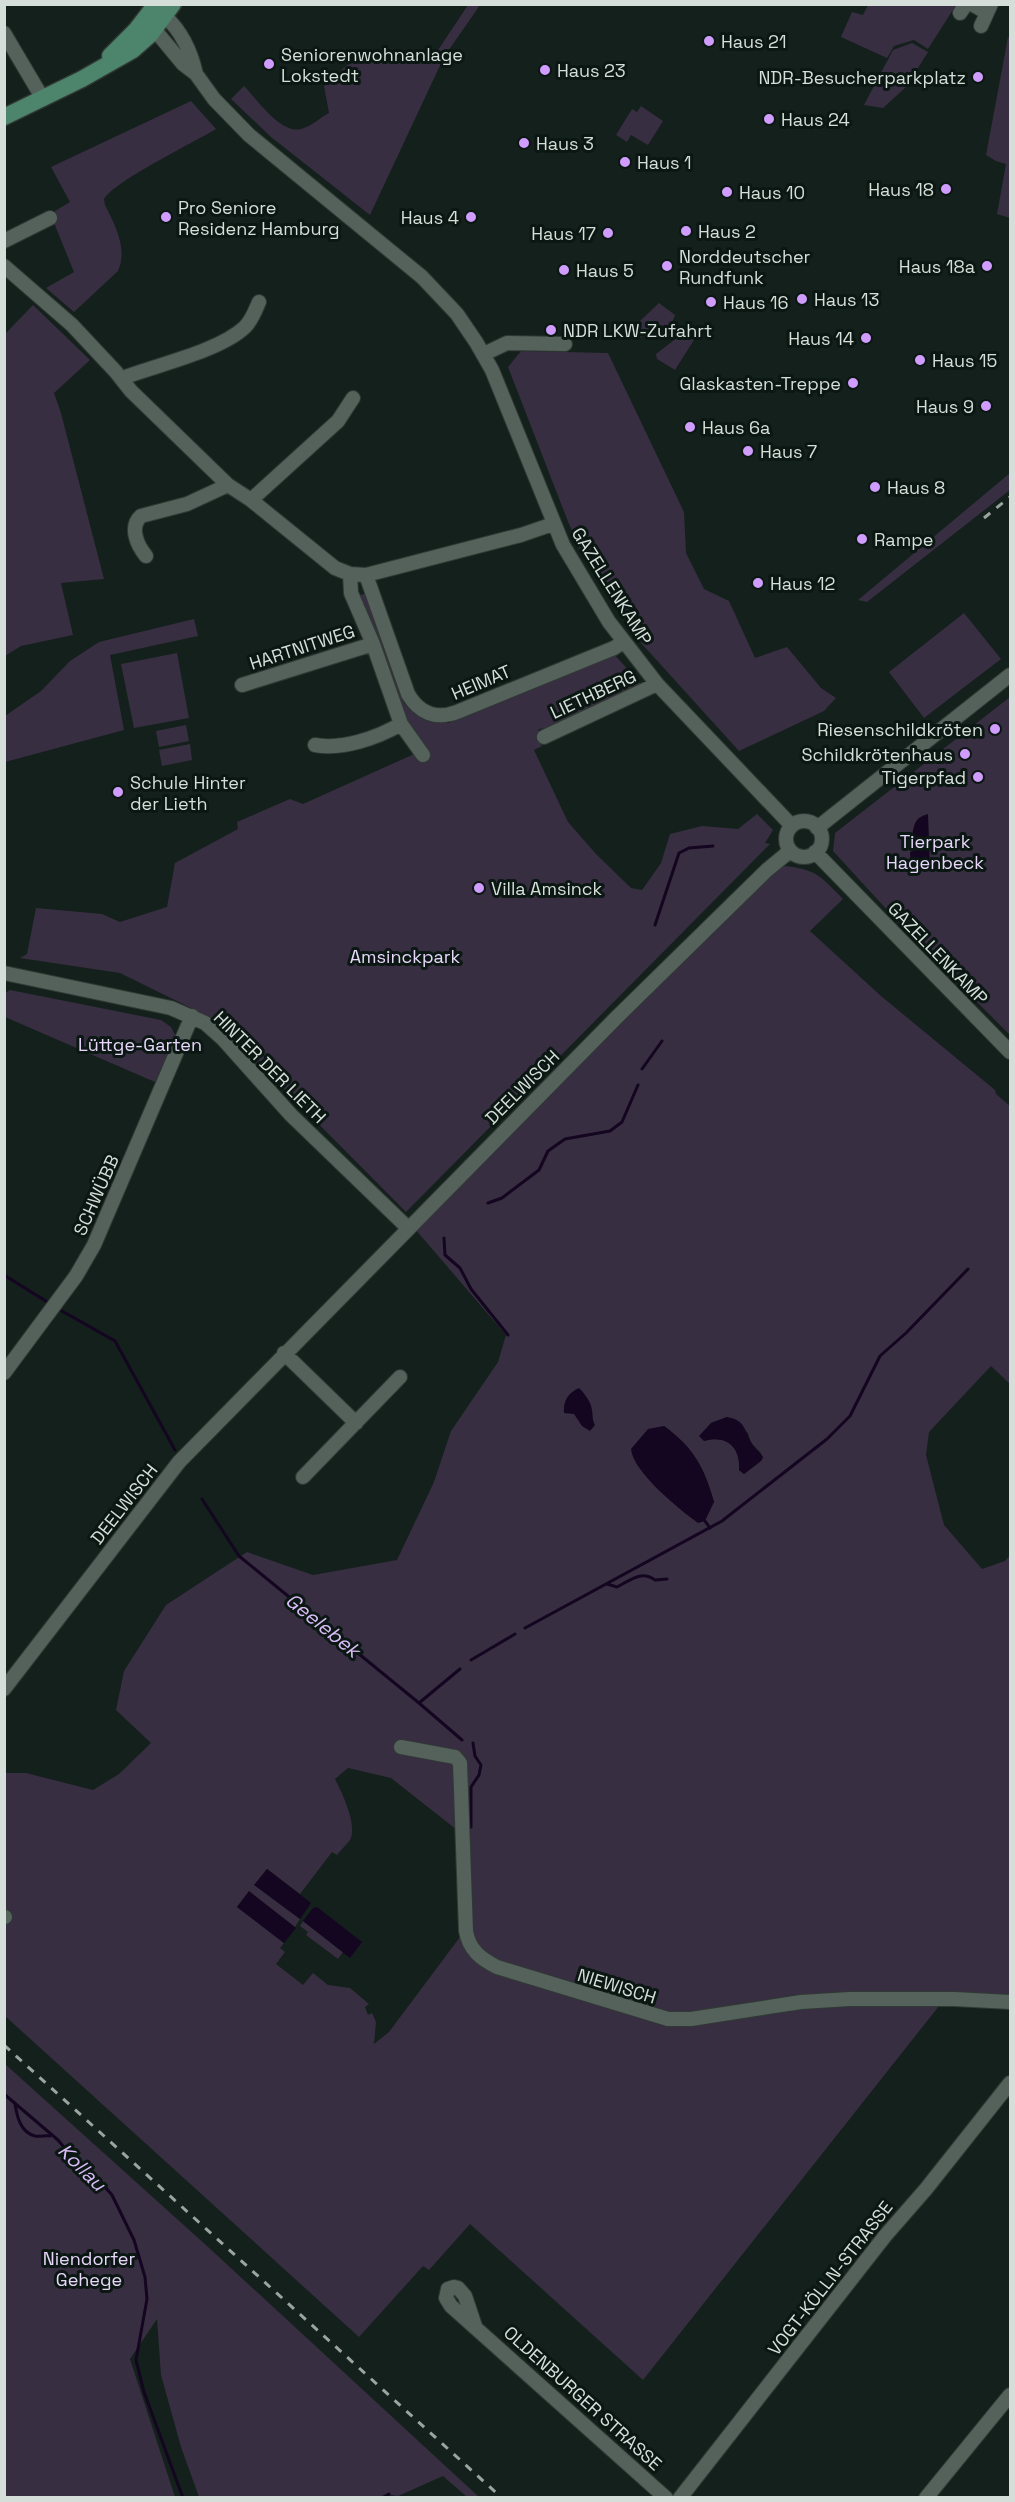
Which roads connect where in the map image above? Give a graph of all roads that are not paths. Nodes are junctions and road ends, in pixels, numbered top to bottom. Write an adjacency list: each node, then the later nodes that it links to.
1 (972, 4): 3 (street)
2 (159, 15): 5 (main road); 12 (street, GAZELLENKAMP)
3 (986, 15)
4 (4, 33): 5 (street)
5 (43, 99): 6 (main road)
6 (4, 117)
7 (50, 218): 8 (street)
8 (4, 241)
9 (4, 266): 13 (street)
10 (259, 302): 13 (street)
11 (565, 344): 12 (street)
12 (484, 354): 17 (street, GAZELLENKAMP)
13 (123, 380): 15 (street)
14 (353, 398): 16 (street)
15 (228, 485): 16 (street); 18 (street)
16 (251, 500): 19 (street)
17 (553, 524): 20 (street); 21 (street, GAZELLENKAMP)
18 (146, 556)
19 (350, 574): 20 (street); 22 (street)
20 (366, 575): 21 (street, HEIMAT)
21 (623, 642): 24 (street, GAZELLENKAMP)
22 (373, 644): 25 (street, HARTNITWEG); 26 (street)
23 (1011, 675): 31 (street)
24 (657, 684): 27 (street, LIETHBERG); 30 (street, GAZELLENKAMP)
25 (242, 685)
26 (401, 724): 28 (street); 29 (street)
27 (544, 737)
28 (315, 745)
29 (423, 755)
30 (792, 826): 31 (street); 32 (street)
31 (818, 828): 33 (street)
32 (790, 850): 33 (street); 37 (street, DEELWISCH)
33 (815, 852): 36 (street, GAZELLENKAMP)
34 (4, 973): 35 (street, HINTER DER LIETH)
35 (192, 1016): 37 (street, HINTER DER LIETH); 39 (street, SCHWÜBB)
36 (1011, 1052)
37 (408, 1228): 38 (street, DEELWISCH)
38 (284, 1353): 41 (street); 43 (street, DEELWISCH)
39 (4, 1373)
40 (400, 1377): 41 (street)
41 (356, 1423): 42 (street)
42 (303, 1477)
43 (4, 1689)
44 (401, 1747): 45 (street, NIEWISCH)
45 (1011, 2002)
46 (1011, 2083): 50 (street, VOGT-KÖLLN-STRASSE)
47 (475, 2326): 49 (street, OLDENBURGER STRASSE)
48 (1011, 2395): 51 (street)
49 (666, 2498)
50 (680, 2498)
51 (926, 2498)

